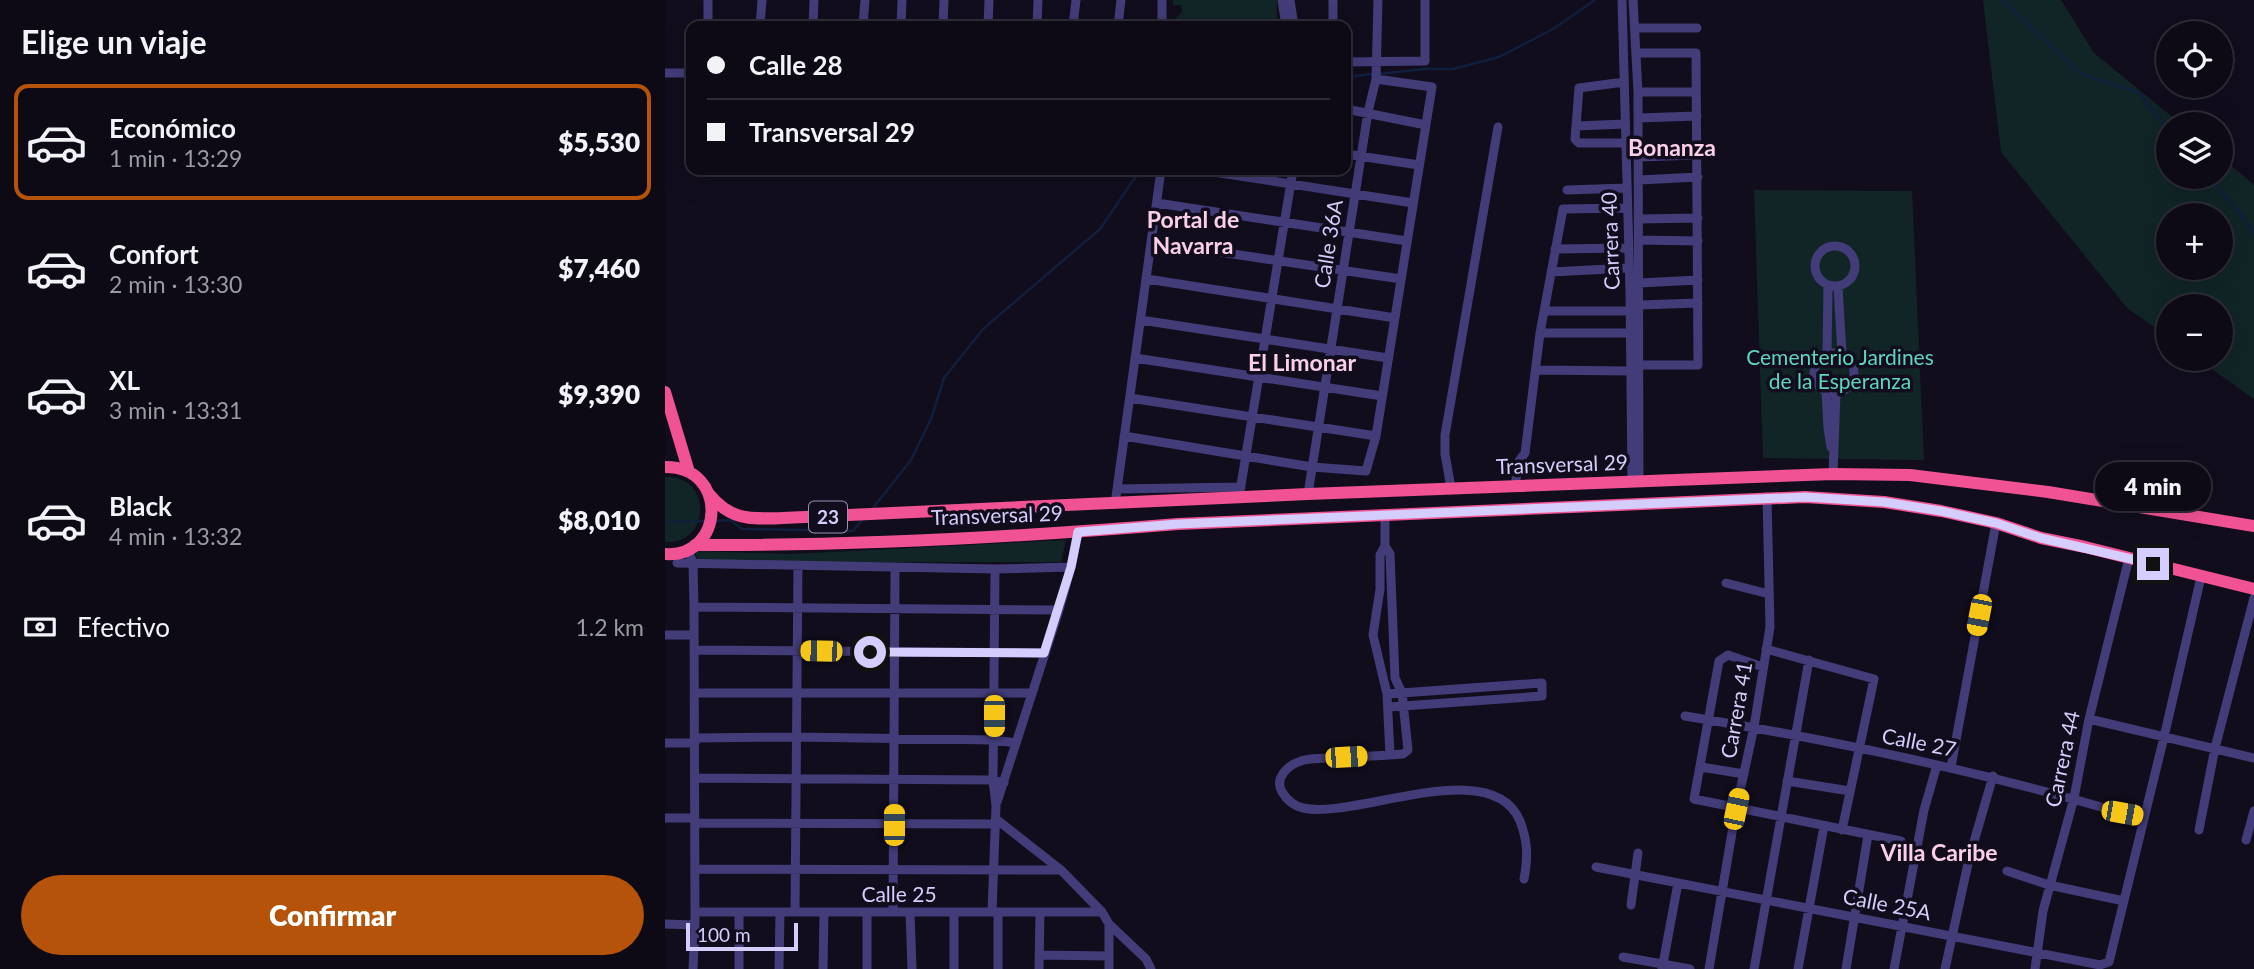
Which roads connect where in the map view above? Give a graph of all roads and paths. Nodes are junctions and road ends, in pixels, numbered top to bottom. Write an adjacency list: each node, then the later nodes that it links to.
1 (708, 0): 19 (street)
2 (762, 0): 20 (street)
3 (814, 0): 21 (street)
4 (865, 0): 22 (street)
5 (902, 0): 23 (street)
6 (944, 0): 24 (street)
7 (989, 0): 25 (street)
8 (1038, 0): 26 (street)
9 (1076, 0): 27 (street)
10 (1121, 0): 28 (street)
11 (1162, 0): 29 (street)
12 (1282, 0): 30 (street)
13 (1290, 0): 31 (street)
14 (1333, 0): 32 (street)
15 (1378, 0): 37 (street, Calle 36A)
16 (1425, 0): 37 (street)
17 (1622, 0): 41 (street, Carrera 40)
18 (1633, 0): 33 (street, Carrera 40)
19 (708, 21)
20 (760, 21)
21 (813, 21)
22 (863, 21)
23 (901, 21)
24 (943, 21)
25 (988, 21)
26 (1037, 21)
27 (1074, 21)
28 (1119, 21)
29 (1161, 21)
30 (1285, 21)
31 (1293, 21)
32 (1333, 21)
33 (1635, 28): 34 (street); 35 (street, Carrera 40)
34 (1697, 28)
35 (1636, 53): 42 (street, Carrera 40); 43 (street)
36 (1351, 62): 37 (street)
37 (1378, 63): 40 (street, Calle 36A)
38 (665, 73): 39 (street)
39 (686, 73)
40 (1376, 77): 45 (street, Calle 36A); 49 (street)
41 (1624, 82): 48 (street, Carrera 40); 50 (street)
42 (1638, 92): 43 (street); 47 (street, Carrera 40)
43 (1696, 92): 46 (street)
44 (1351, 110): 45 (street)
45 (1368, 112): 49 (street); 55 (street, Calle 36A)
46 (1697, 116): 47 (street); 54 (street)
47 (1638, 118): 56 (street, Carrera 40)
48 (1625, 124): 50 (street); 52 (street, Carrera 40)
49 (1426, 125): 57 (street)
50 (1576, 126): 52 (street)
51 (1498, 127): 127 (street)
52 (1625, 144): 64 (street, Carrera 40)
53 (1351, 155): 55 (street)
54 (1697, 155): 56 (street); 61 (street)
55 (1361, 156): 57 (street); 66 (street, Calle 36A)
56 (1638, 157): 62 (street, Carrera 40)
57 (1419, 165): 68 (street)
58 (1160, 175): 67 (street)
59 (1233, 175): 63 (street)
60 (1292, 175): 63 (street)
61 (1697, 177): 62 (street); 70 (street)
62 (1639, 180): 71 (street, Carrera 40)
63 (1290, 184): 66 (street); 72 (street)
64 (1626, 188): 65 (street); 69 (street, Carrera 40)
65 (1567, 190)
66 (1355, 194): 68 (street); 73 (street, Calle 36A)
67 (1157, 203): 72 (street); 76 (street)
68 (1413, 203): 75 (street)
69 (1627, 208): 78 (street, Carrera 40); 79 (street)
70 (1698, 218): 71 (street); 77 (street)
71 (1639, 219): 74 (street, Carrera 40)
72 (1284, 222): 73 (street); 80 (street)
73 (1349, 232): 75 (street); 82 (street, Calle 36A)
74 (1639, 240): 77 (street); 87 (street, Carrera 40)
75 (1407, 241): 85 (street)
76 (1152, 242): 80 (street); 84 (street)
77 (1698, 242): 86 (street)
78 (1628, 248): 79 (street); 81 (street, Carrera 40)
79 (1555, 249): 83 (street)
80 (1278, 261): 82 (street); 89 (street)
81 (1629, 268): 83 (street); 92 (street, Carrera 40)
82 (1343, 270): 85 (street); 91 (street, Calle 36A)
83 (1551, 272): 93 (street)
84 (1147, 279): 89 (street); 95 (street)
85 (1401, 279): 94 (street)
86 (1698, 280): 87 (street); 90 (street)
87 (1639, 283): 92 (street, Carrera 40)
88 (1833, 286): 88 (street); 98 (street); 99 (street)
89 (1272, 299): 91 (street); 100 (street)
90 (1698, 303): 92 (street); 106 (street)
91 (1337, 309): 94 (street); 101 (street, Calle 36A)
92 (1636, 309): 93 (street); 97 (street, Carrera 40); 106 (street, Carrera 40)
93 (1544, 311): 96 (street)
94 (1395, 318): 105 (street)
95 (1141, 320): 100 (street); 104 (street)
96 (1540, 333): 97 (street); 107 (street)
97 (1631, 334): 108 (street, Carrera 40)
98 (1828, 334): 99 (street); 102 (street)
99 (1840, 334): 103 (street)
100 (1265, 339): 101 (street); 109 (street)
101 (1331, 349): 105 (street); 111 (street, Calle 36A)
102 (1827, 354): 103 (street); 112 (street)
103 (1842, 354): 112 (street)
104 (1135, 358): 109 (street); 115 (street)
105 (1388, 358): 113 (street)
106 (1639, 365): 125 (street, Carrera 40)
107 (1536, 370): 108 (street); 126 (street)
108 (1630, 371): 125 (street, Carrera 40)
109 (1259, 377): 111 (street); 116 (street)
110 (665, 382): 114 (street)
111 (1325, 387): 113 (street); 117 (street, Calle 36A)
112 (1831, 392): 124 (street)
113 (1382, 396): 119 (street)
114 (667, 397): 123 (highway)
115 (1130, 398): 116 (street); 118 (street)
116 (1252, 417): 117 (street); 120 (street)
117 (1319, 427): 119 (street); 122 (street, Calle 36A)
118 (1124, 436): 120 (street); 128 (street)
119 (1376, 436): 122 (street)
120 (1245, 456): 122 (street); 129 (street)
121 (665, 467): 123 (highway)
122 (1312, 467): 131 (street, Calle 36A)
123 (689, 472): 130 (highway, 23)
124 (1833, 474): 125 (highway, Transversal 29 / 23); 136 (highway, Transversal 29 / 23)
125 (1636, 481): 126 (highway, Transversal 29 / 23)
126 (1515, 486): 127 (highway, Transversal 29 / 23)
127 (1451, 488): 131 (highway, Transversal 29 / 23)
128 (1117, 489): 129 (street); 133 (street)
129 (1240, 492): 131 (highway, Transversal 29 / 23); 133 (highway, Transversal 29 / 23)
130 (709, 494): 133 (highway, Transversal 29 / 23); 139 (highway)
131 (1308, 494)
132 (1767, 497): 134 (highway, Transversal 29 / 23); 135 (highway, Transversal 29 / 23); 151 (street, Carrera 41)
133 (1115, 504)
134 (1385, 515): 137 (highway, Transversal 29 / 23); 138 (street)
135 (1996, 523): 141 (highway, Transversal 29 / 23); 197 (street)
136 (2254, 526)
137 (1078, 532): 139 (highway, Transversal 29 / 23); 146 (street)
138 (1385, 546): 174 (street); 175 (street)
139 (692, 547): 140 (highway, 23); 143 (street)
140 (665, 554)
141 (2129, 558): 148 (highway, Transversal 29 / 23); 180 (street, Carrera 44)
142 (677, 563): 143 (street)
143 (692, 563): 144 (street); 153 (street)
144 (797, 565): 145 (street); 154 (street)
145 (895, 567): 147 (street); 155 (street)
146 (1071, 567): 147 (street); 157 (street)
147 (995, 569): 156 (street)
148 (2201, 576): 150 (highway, Transversal 29 / 23); 185 (street)
149 (1726, 583): 151 (street)
150 (2254, 589)
151 (1769, 594): 160 (street, Carrera 41)
152 (2254, 598): 191 (street)
153 (694, 607): 154 (street); 159 (street)
154 (797, 608): 155 (street); 162 (street)
155 (895, 609): 156 (street); 163 (street)
156 (994, 610): 157 (street); 164 (street)
157 (1059, 610): 165 (street)
158 (665, 635): 159 (street)
159 (694, 635): 161 (street)
160 (1766, 649): 166 (street); 167 (street, Carrera 41)
161 (694, 650): 162 (street); 169 (street)
162 (797, 651): 163 (street); 170 (street)
163 (894, 652): 164 (street); 171 (street)
164 (994, 653): 165 (street); 172 (street)
165 (1044, 653): 173 (street)
166 (1809, 660): 183 (street); 192 (street)
167 (1763, 667): 181 (street); 182 (street, Carrera 41)
168 (1470, 688): 174 (street); 176 (street); 176 (street)
169 (695, 693): 170 (street); 187 (street)
170 (796, 693): 171 (street); 184 (street)
171 (895, 693): 172 (street); 186 (street)
172 (994, 693): 173 (street); 188 (street)
173 (1031, 693): 190 (street)
174 (1402, 693): 175 (street); 177 (street)
175 (1387, 694): 178 (street)
176 (1472, 701): 177 (street)
177 (1404, 706): 178 (street); 193 (street)
178 (1389, 707): 193 (street)
179 (1685, 716): 181 (street, Calle 27)
180 (2089, 719): 185 (street); 207 (street, Carrera 44)
181 (1709, 720): 182 (street, Calle 27); 196 (street)
182 (1754, 727): 183 (street, Calle 27); 198 (street, Carrera 41)
183 (1795, 736): 192 (street, Calle 27); 204 (street)
184 (796, 737): 186 (street); 187 (street); 201 (street)
185 (2164, 737): 191 (street); 212 (street)
186 (894, 738): 188 (street); 202 (street)
187 (695, 740): 189 (street); 200 (street)
188 (994, 740): 190 (street); 203 (street)
189 (665, 743)
190 (1016, 743): 205 (street)
191 (2215, 748): 194 (street); 220 (street)
192 (1859, 749): 195 (street, Calle 27); 206 (street)
193 (1390, 755): 233 (street)
194 (2254, 758)
195 (1937, 765): 197 (street, Calle 27); 257 (street)
196 (1702, 767): 198 (street); 209 (street)
197 (1951, 767): 199 (street, Calle 27)
198 (1744, 774): 209 (street, Carrera 41)
199 (1993, 776): 207 (street, Calle 27); 258 (street)
200 (695, 778): 201 (street); 214 (street)
201 (796, 778): 202 (street); 216 (street)
202 (894, 779): 203 (street); 217 (street)
203 (993, 780): 205 (street); 208 (street)
204 (1787, 781): 206 (street); 211 (street)
205 (1003, 783): 208 (street)
206 (1850, 791): 219 (street)
207 (2074, 798): 212 (street, Calle 27); 235 (street, Carrera 44)
208 (996, 806): 215 (street)
209 (1736, 809): 211 (street); 236 (street, Carrera 41)
210 (2254, 811): 222 (street)
211 (1781, 817): 218 (street); 237 (street)
212 (2144, 817): 238 (street)
213 (665, 818): 214 (street)
214 (695, 820): 216 (street); 227 (street)
215 (995, 822): 217 (street); 229 (street); 230 (street)
216 (796, 824): 217 (street); 226 (street)
217 (894, 825): 228 (street)
218 (1824, 826): 219 (street); 240 (street)
219 (1842, 830): 221 (street)
220 (2199, 830)
221 (1868, 835): 223 (street); 253 (street)
222 (2246, 840)
223 (1902, 841)
224 (1638, 853): 232 (street)
225 (1596, 867): 232 (street, Calle 25A)
226 (796, 868): 227 (street); 228 (street); 244 (street)
227 (695, 869): 241 (street)
228 (893, 869): 229 (street); 246 (street)
229 (993, 869): 230 (street); 249 (street)
230 (1061, 870): 251 (street)
231 (2007, 871): 235 (street)
232 (1635, 875): 234 (street, Calle 25A); 239 (street)
233 (1524, 878)
234 (1678, 883): 236 (street, Calle 25A); 263 (street)
235 (2049, 885): 238 (street); 259 (street, Carrera 44)
236 (1723, 892): 237 (street, Calle 25A); 276 (street, Carrera 41)
237 (1766, 900): 240 (street, Calle 25A); 277 (street)
238 (2124, 901): 259 (street, Calle 25A)
239 (1631, 905)
240 (1809, 908): 253 (street, Calle 25A); 278 (street)
241 (695, 912): 242 (street, Calle 25); 256 (street)
242 (739, 912): 243 (street, Calle 25); 265 (street)
243 (780, 912): 244 (street, Calle 25); 266 (street)
244 (796, 912): 245 (street, Calle 25)
245 (824, 912): 252 (street, Calle 25); 267 (street)
246 (893, 912): 247 (street, Calle 25); 252 (street, Calle 25)
247 (910, 912): 248 (street, Calle 25); 269 (street)
248 (954, 912): 249 (street, Calle 25); 270 (street)
249 (995, 912): 250 (street, Calle 25); 271 (street)
250 (1040, 912): 251 (street, Calle 25); 260 (street)
251 (1102, 912): 255 (street)
252 (867, 913): 268 (street)
253 (1855, 917): 257 (street, Calle 25A); 279 (street)
254 (665, 923): 256 (street)
255 (1109, 924): 261 (street); 274 (street)
256 (695, 925): 264 (street)
257 (1902, 926): 258 (street, Calle 25A); 280 (street)
258 (1951, 935): 259 (street, Calle 25A); 281 (street)
259 (2038, 952): 282 (street, Carrera 44)
260 (1039, 954): 261 (street); 272 (street)
261 (1109, 956): 273 (street)
262 (1623, 957): 263 (street)
263 (1662, 966): 275 (street)
264 (693, 969)
265 (739, 969)
266 (779, 969)
267 (823, 969)
268 (867, 969)
269 (912, 969)
270 (954, 969)
271 (997, 969)
272 (1039, 969)
273 (1109, 969)
274 (1151, 969)
275 (1690, 969)
276 (1709, 969)
277 (1754, 969)
278 (1798, 969)
279 (1846, 969)
280 (1894, 969)
281 (1945, 969)
282 (2035, 969)

